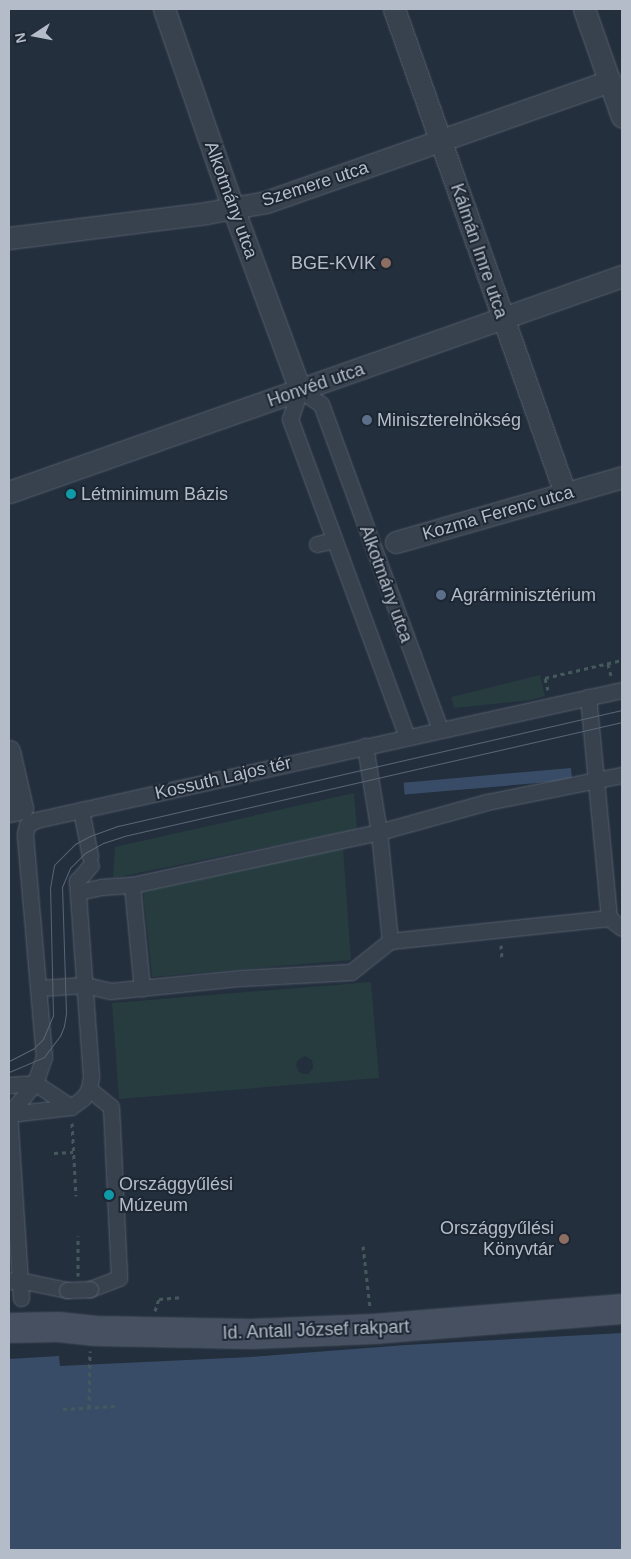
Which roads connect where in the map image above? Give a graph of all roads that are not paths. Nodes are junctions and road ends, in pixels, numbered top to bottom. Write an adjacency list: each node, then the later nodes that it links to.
1 (164, 9): 7 (street, Alkotmány utca)
2 (394, 9): 6 (street, Kálmán Imre utca)
3 (584, 9): 4 (street)
4 (610, 81): 5 (street); 6 (street, Szemere utca)
5 (622, 117)
6 (440, 142): 7 (street, Szemere utca); 10 (street, Kálmán Imre utca)
7 (233, 208): 8 (street, Szemere utca); 11 (street, Alkotmány utca)
8 (9, 238)
9 (622, 276): 10 (street, Honvéd utca)
10 (503, 318): 11 (street, Honvéd utca); 14 (street, Kálmán Imre utca)
11 (300, 390): 13 (street, Honvéd utca); 15 (street, Alkotmány utca); 18 (street, Alkotmány utca)
12 (622, 477): 14 (street, Kozma Ferenc utca)
13 (9, 492)
14 (565, 494): 16 (street, Kozma Ferenc utca)
15 (334, 540): 17 (street); 22 (street, Alkotmány utca)
16 (396, 542): 18 (street, Kozma Ferenc utca)
17 (317, 544)
18 (373, 549): 21 (street, Alkotmány utca)
19 (622, 690): 20 (street, Kossuth Lajos tér)
20 (588, 697): 21 (street, Kossuth Lajos tér); 26 (street)
21 (440, 730): 22 (street, Kossuth Lajos tér)
22 (407, 737): 23 (street, Kossuth Lajos tér)
23 (365, 746): 27 (street, Kossuth Lajos tér); 29 (street)
24 (9, 751): 28 (street)
25 (622, 774): 26 (street)
26 (597, 781): 29 (street); 32 (street)
27 (82, 810): 28 (street, Kossuth Lajos tér); 31 (street)
28 (20, 815): 36 (street)
29 (379, 832): 30 (street); 34 (street)
30 (132, 885): 31 (street); 37 (street)
31 (78, 892): 35 (street)
32 (609, 918): 33 (street); 34 (street)
33 (622, 928)
34 (390, 941): 37 (street)
35 (85, 985): 36 (street); 37 (street); 40 (street)
36 (39, 988): 38 (street)
37 (142, 989)
38 (35, 1083): 39 (street); 41 (street); 42 (street)
39 (9, 1085)
40 (89, 1089): 41 (street); 43 (street, bridge)
41 (71, 1107): 42 (street)
42 (9, 1114): 43 (street)
43 (14, 1281): 44 (street)
44 (21, 1298)
45 (622, 1309): 46 (main road, Id. Antall József rakpart)
46 (9, 1328)

